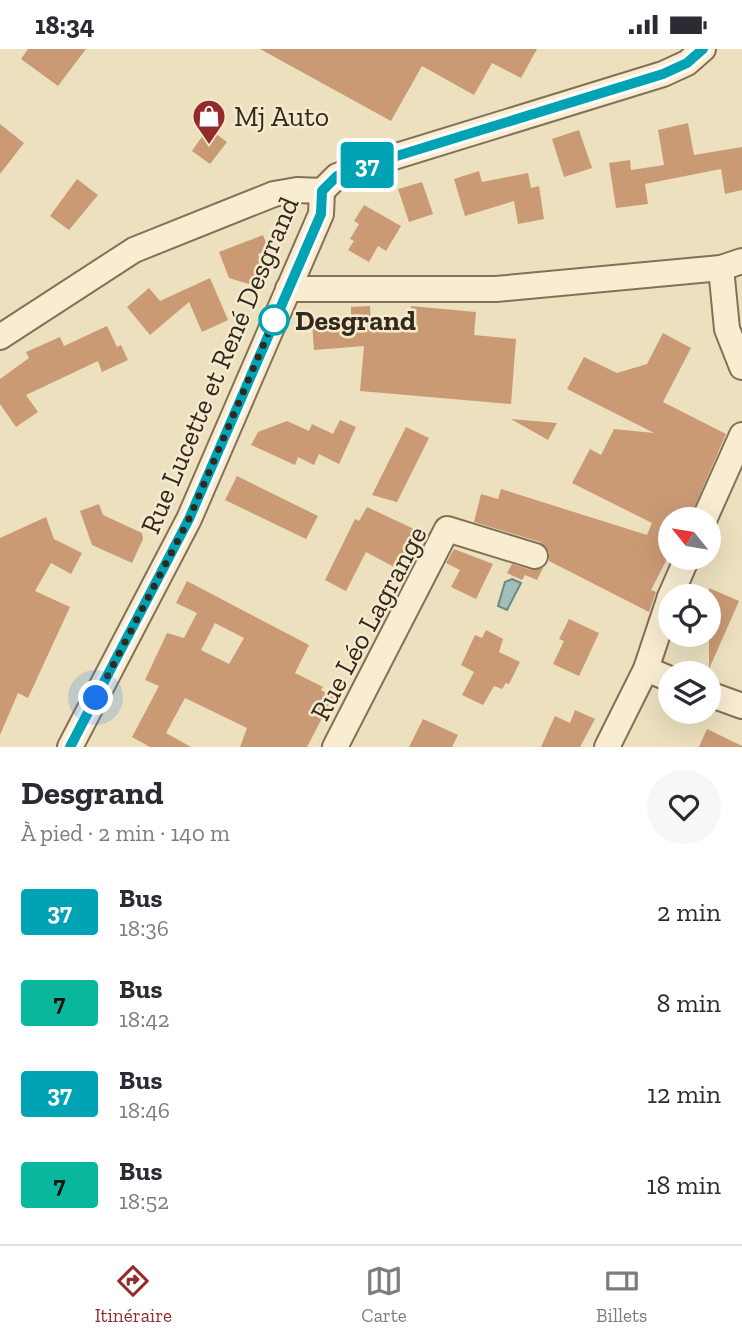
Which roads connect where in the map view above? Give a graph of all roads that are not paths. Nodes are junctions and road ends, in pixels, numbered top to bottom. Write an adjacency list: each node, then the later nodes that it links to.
1 (703, 49): 2 (street)
2 (322, 191): 4 (street, Rue Lucette et René Desgrand); 5 (street)
3 (732, 265): 4 (street); 6 (street)
4 (288, 289): 15 (street, Rue Lucette et René Desgrand)
5 (0, 337)
6 (742, 367)
7 (742, 435): 8 (street)
8 (710, 507)
9 (535, 556): 16 (street, Rue Léo Lagrange)
10 (658, 634): 11 (street)
11 (646, 670): 12 (street); 17 (street)
12 (658, 674)
13 (721, 698): 14 (street)
14 (742, 706)
15 (70, 747)
16 (335, 747)
17 (607, 747)

